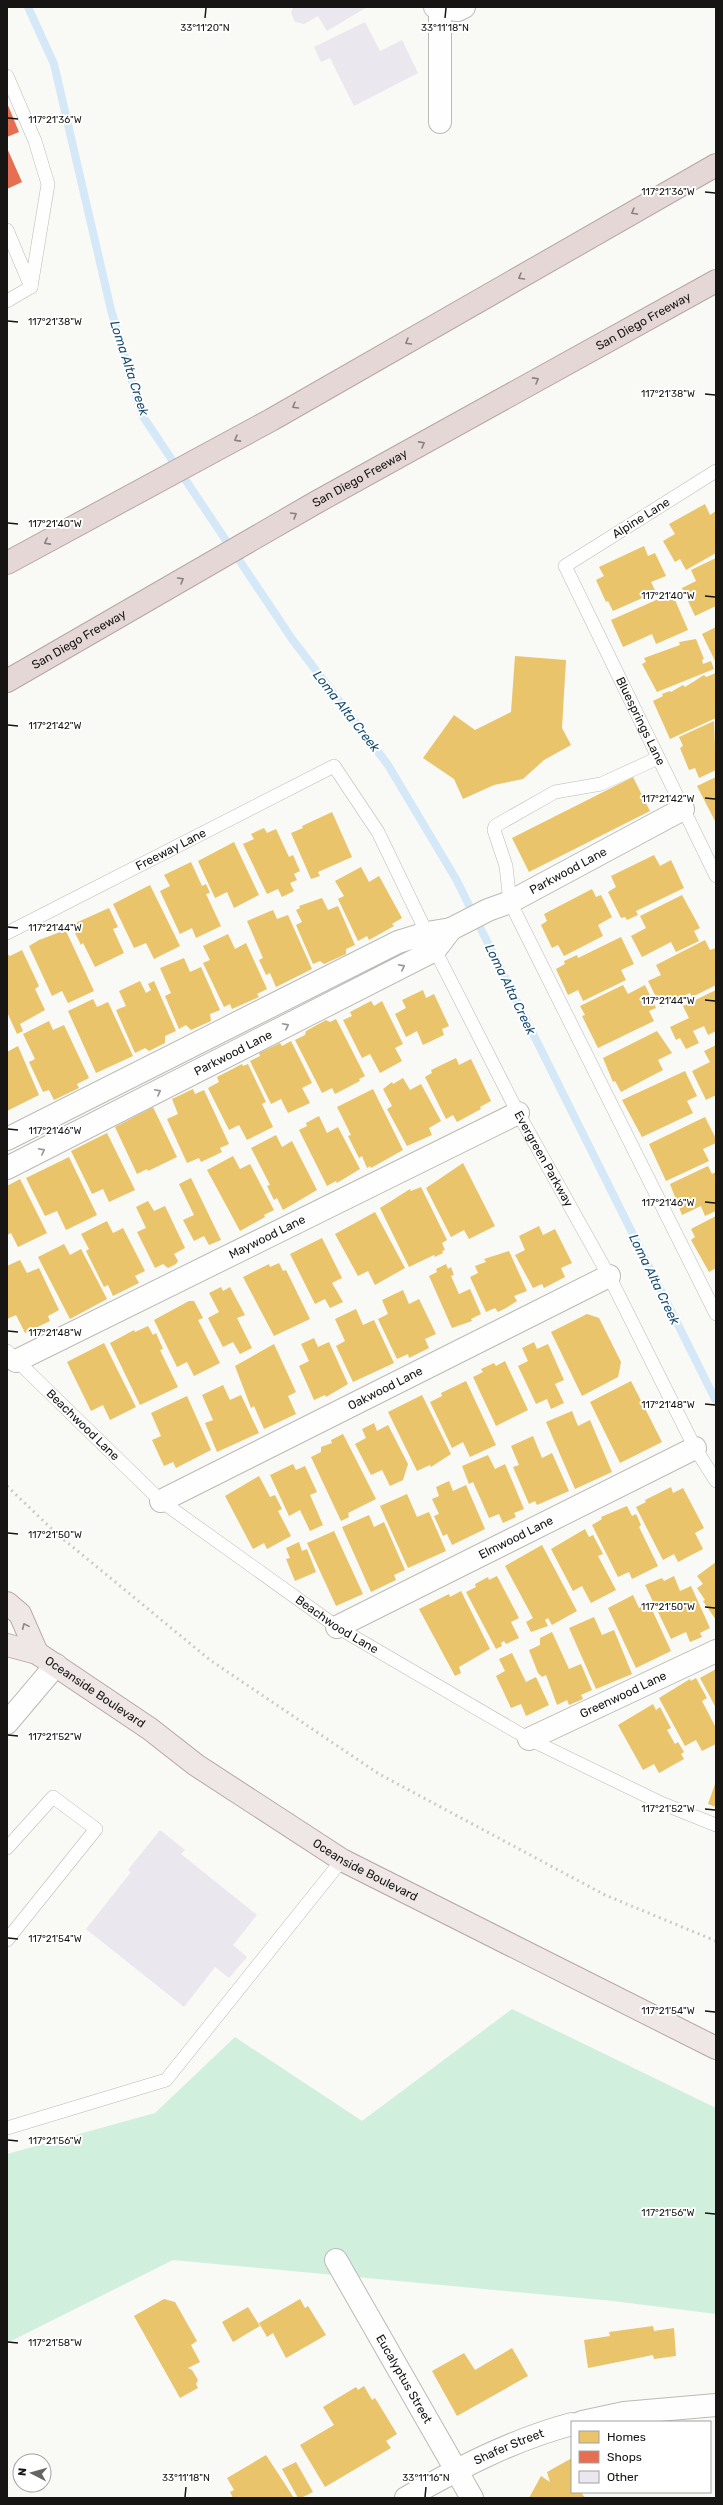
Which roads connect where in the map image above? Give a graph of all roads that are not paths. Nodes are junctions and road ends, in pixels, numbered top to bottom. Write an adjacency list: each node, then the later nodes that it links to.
1 (464, 7): 2 (street)
2 (438, 8): 4 (street)
3 (7, 76): 8 (lane)
4 (440, 122)
5 (716, 165): 11 (highway, one-way to 11)
6 (7, 230): 8 (lane)
7 (716, 281): 13 (highway, San Diego Freeway, one-way to 7)
8 (31, 287): 9 (lane)
9 (7, 301)
10 (716, 471): 12 (lane, Alpine Lane)
11 (7, 563)
12 (565, 566): 14 (lane, Bluesprings Lane)
13 (7, 681)
14 (658, 758): 16 (lane, Bluesprings Lane); 18 (lane)
15 (334, 766): 19 (lane, Freeway Lane); 20 (lane, Evergreen Parkway)
16 (683, 809): 17 (lane, Bluesprings Lane); 18 (street, Parkwood Lane)
17 (716, 876)
18 (510, 902): 20 (street, Parkwood Lane); 25 (lane)
19 (7, 933)
20 (431, 942): 21 (lane, Evergreen Parkway); 22 (street, Parkwood Lane); 23 (street, Parkwood Lane, one-way to 20)
21 (518, 1113): 24 (lane, Evergreen Parkway); 26 (street, Maywood Lane)
22 (7, 1139)
23 (7, 1168)
24 (609, 1276): 27 (lane, Evergreen Parkway); 29 (street, Oakwood Lane)
25 (716, 1314)
26 (12, 1356): 29 (lane, Beachwood Lane)
27 (695, 1448): 28 (lane, Evergreen Parkway); 31 (street, Elmwood Lane)
28 (716, 1481)
29 (161, 1501): 31 (lane, Beachwood Lane)
30 (7, 1603): 34 (main road, Oceanside Boulevard, one-way to 30)
31 (337, 1627): 37 (lane, Beachwood Lane)
32 (7, 1645): 34 (main road, Oceanside Boulevard)
33 (716, 1651): 37 (street, Greenwood Lane)
34 (37, 1653): 35 (main road, Oceanside Boulevard)
35 (56, 1665): 36 (street); 40 (main road, Oceanside Boulevard)
36 (7, 1723)
37 (529, 1739): 38 (lane, Beachwood Lane)
38 (716, 1825)
39 (7, 1848): 41 (lane)
40 (342, 1860): 42 (main road, Oceanside Boulevard); 43 (lane)
41 (7, 1940)
42 (716, 2048)
43 (7, 2128)
44 (336, 2260): 48 (street, Eucalyptus Street)
45 (716, 2405): 46 (street)
46 (587, 2421)
47 (571, 2424): 48 (street, Shafer Street)
48 (456, 2470): 49 (street, Shafer Street); 50 (street, Eucalyptus Street)
49 (406, 2498)
50 (472, 2498)

